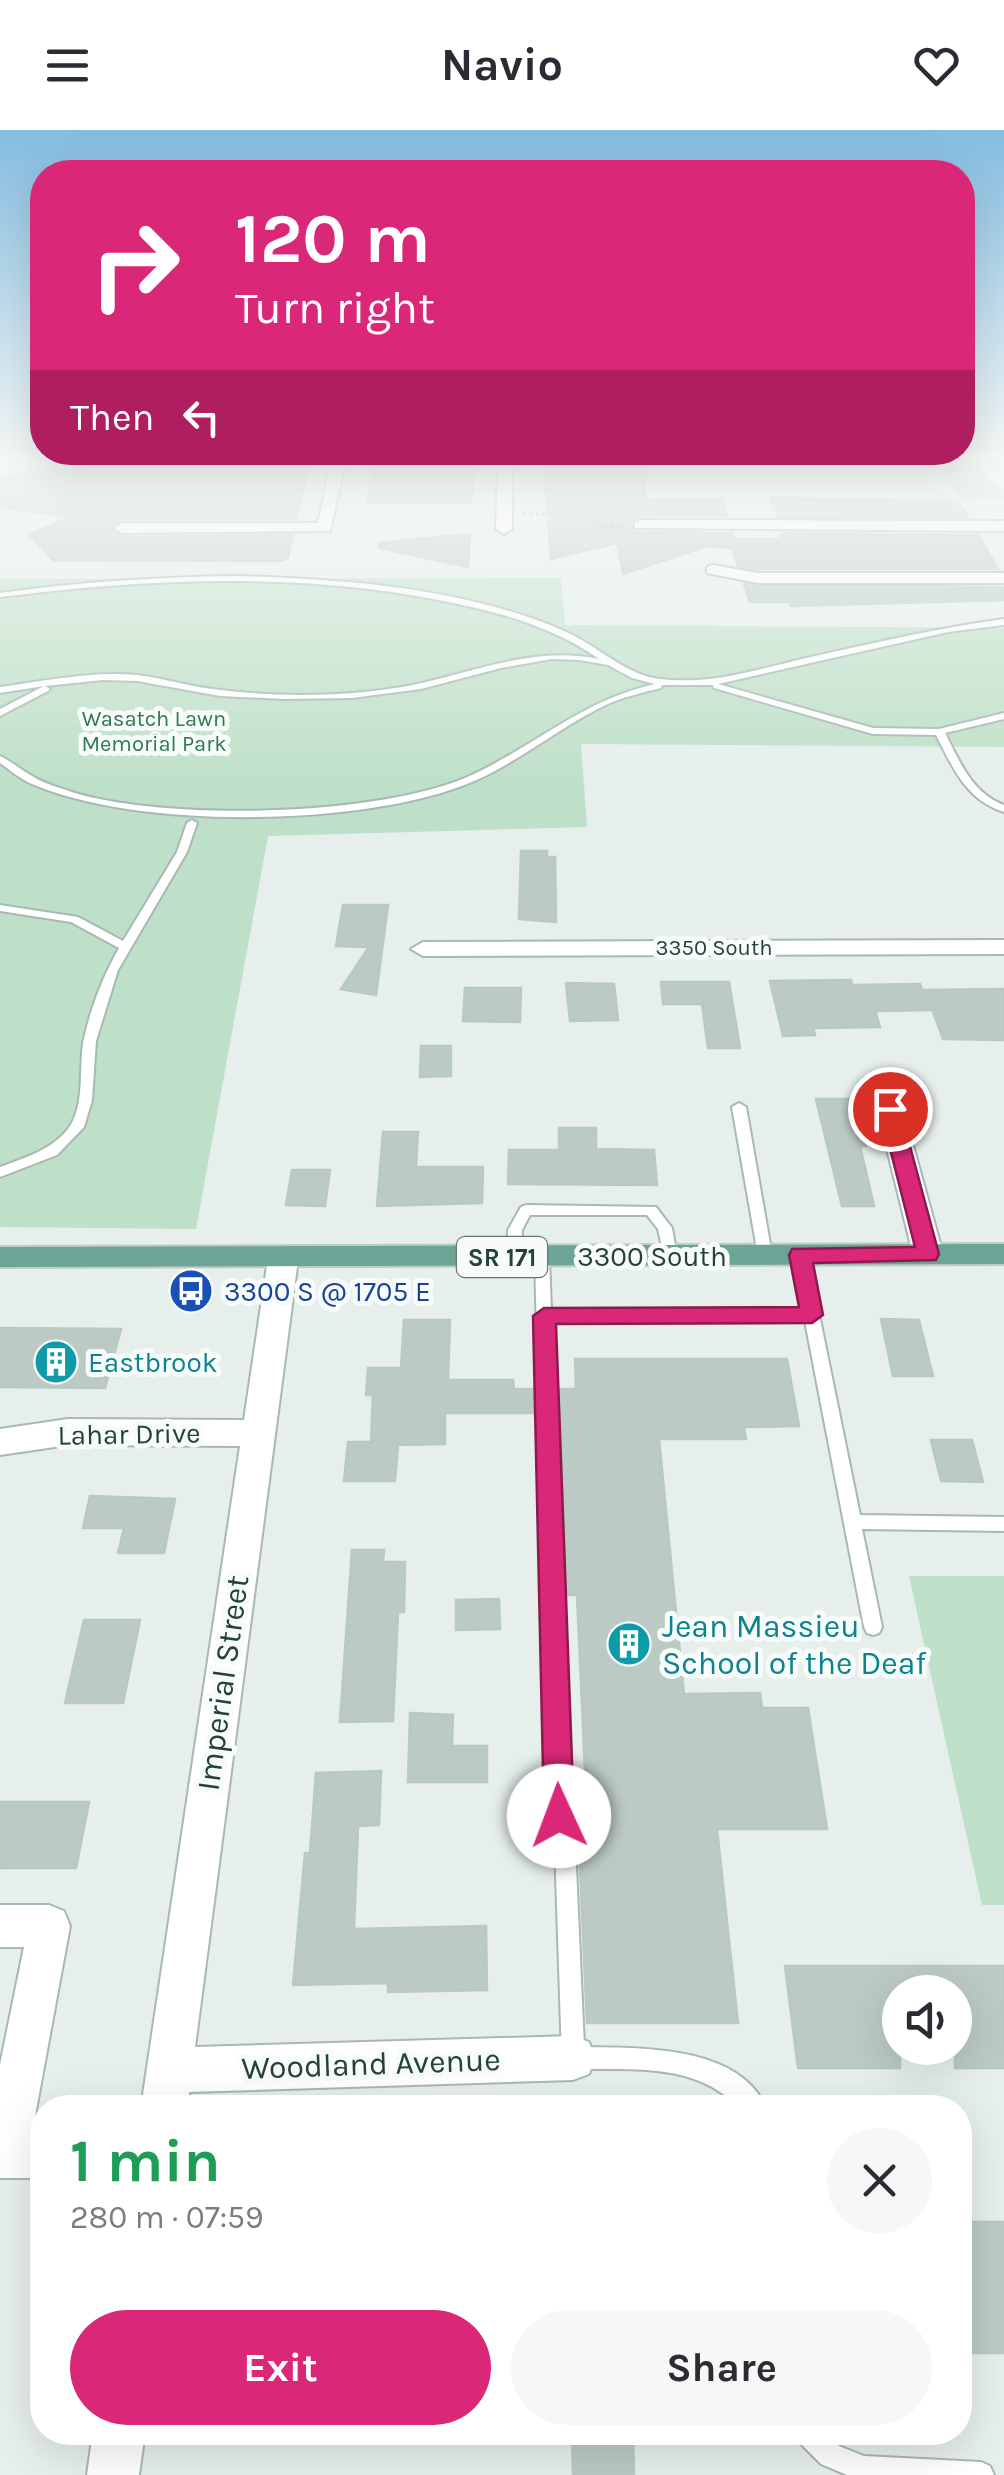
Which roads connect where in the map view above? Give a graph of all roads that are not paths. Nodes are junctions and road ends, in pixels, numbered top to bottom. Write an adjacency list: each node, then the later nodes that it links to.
1 (714, 570): 2 (street)
2 (1004, 578)
3 (0, 595): 5 (lane)
4 (1004, 622): 8 (lane)
5 (613, 666): 6 (lane); 7 (lane)
6 (70, 681): 9 (lane); 10 (lane)
7 (677, 683): 8 (lane); 13 (lane)
8 (693, 683): 12 (lane)
9 (0, 690)
10 (0, 714)
11 (1004, 716): 12 (lane)
12 (939, 732): 14 (lane)
13 (0, 760)
14 (1004, 808)
15 (192, 823): 17 (lane)
16 (0, 908): 17 (lane)
17 (124, 946): 22 (lane)
18 (1004, 947): 19 (street, 3350 South)
19 (423, 949)
20 (739, 1107): 25 (lane)
21 (890, 1109): 23 (street)
22 (0, 1172)
23 (928, 1254): 24 (main road, 3300 South / SR 171); 26 (main road, 3300 South / SR 171)
24 (1004, 1254)
25 (765, 1255): 26 (main road, 3300 South / SR 171); 28 (main road, 3300 South / SR 171)
26 (800, 1255): 31 (lane)
27 (0, 1256): 30 (main road, 3300 South / SR 171)
28 (670, 1256): 29 (main road, 3300 South / SR 171); 29 (lane)
29 (528, 1257): 30 (main road, 3300 South / SR 171); 32 (lane)
30 (283, 1259): 33 (street, Imperial Street)
31 (812, 1315): 32 (lane); 35 (lane)
32 (544, 1316): 39 (lane)
33 (258, 1433): 34 (street, Lahar Drive); 40 (street, Imperial Street)
34 (0, 1442)
35 (853, 1522): 36 (lane); 37 (lane)
36 (1004, 1524)
37 (873, 1627)
38 (0, 1926): 42 (street)
39 (572, 2058): 40 (street, Woodland Avenue); 41 (lane)
40 (167, 2089)
41 (742, 2095)
42 (16, 2154)
43 (117, 2445): 45 (street)
44 (820, 2445): 46 (lane)
45 (113, 2475)
46 (981, 2475)

